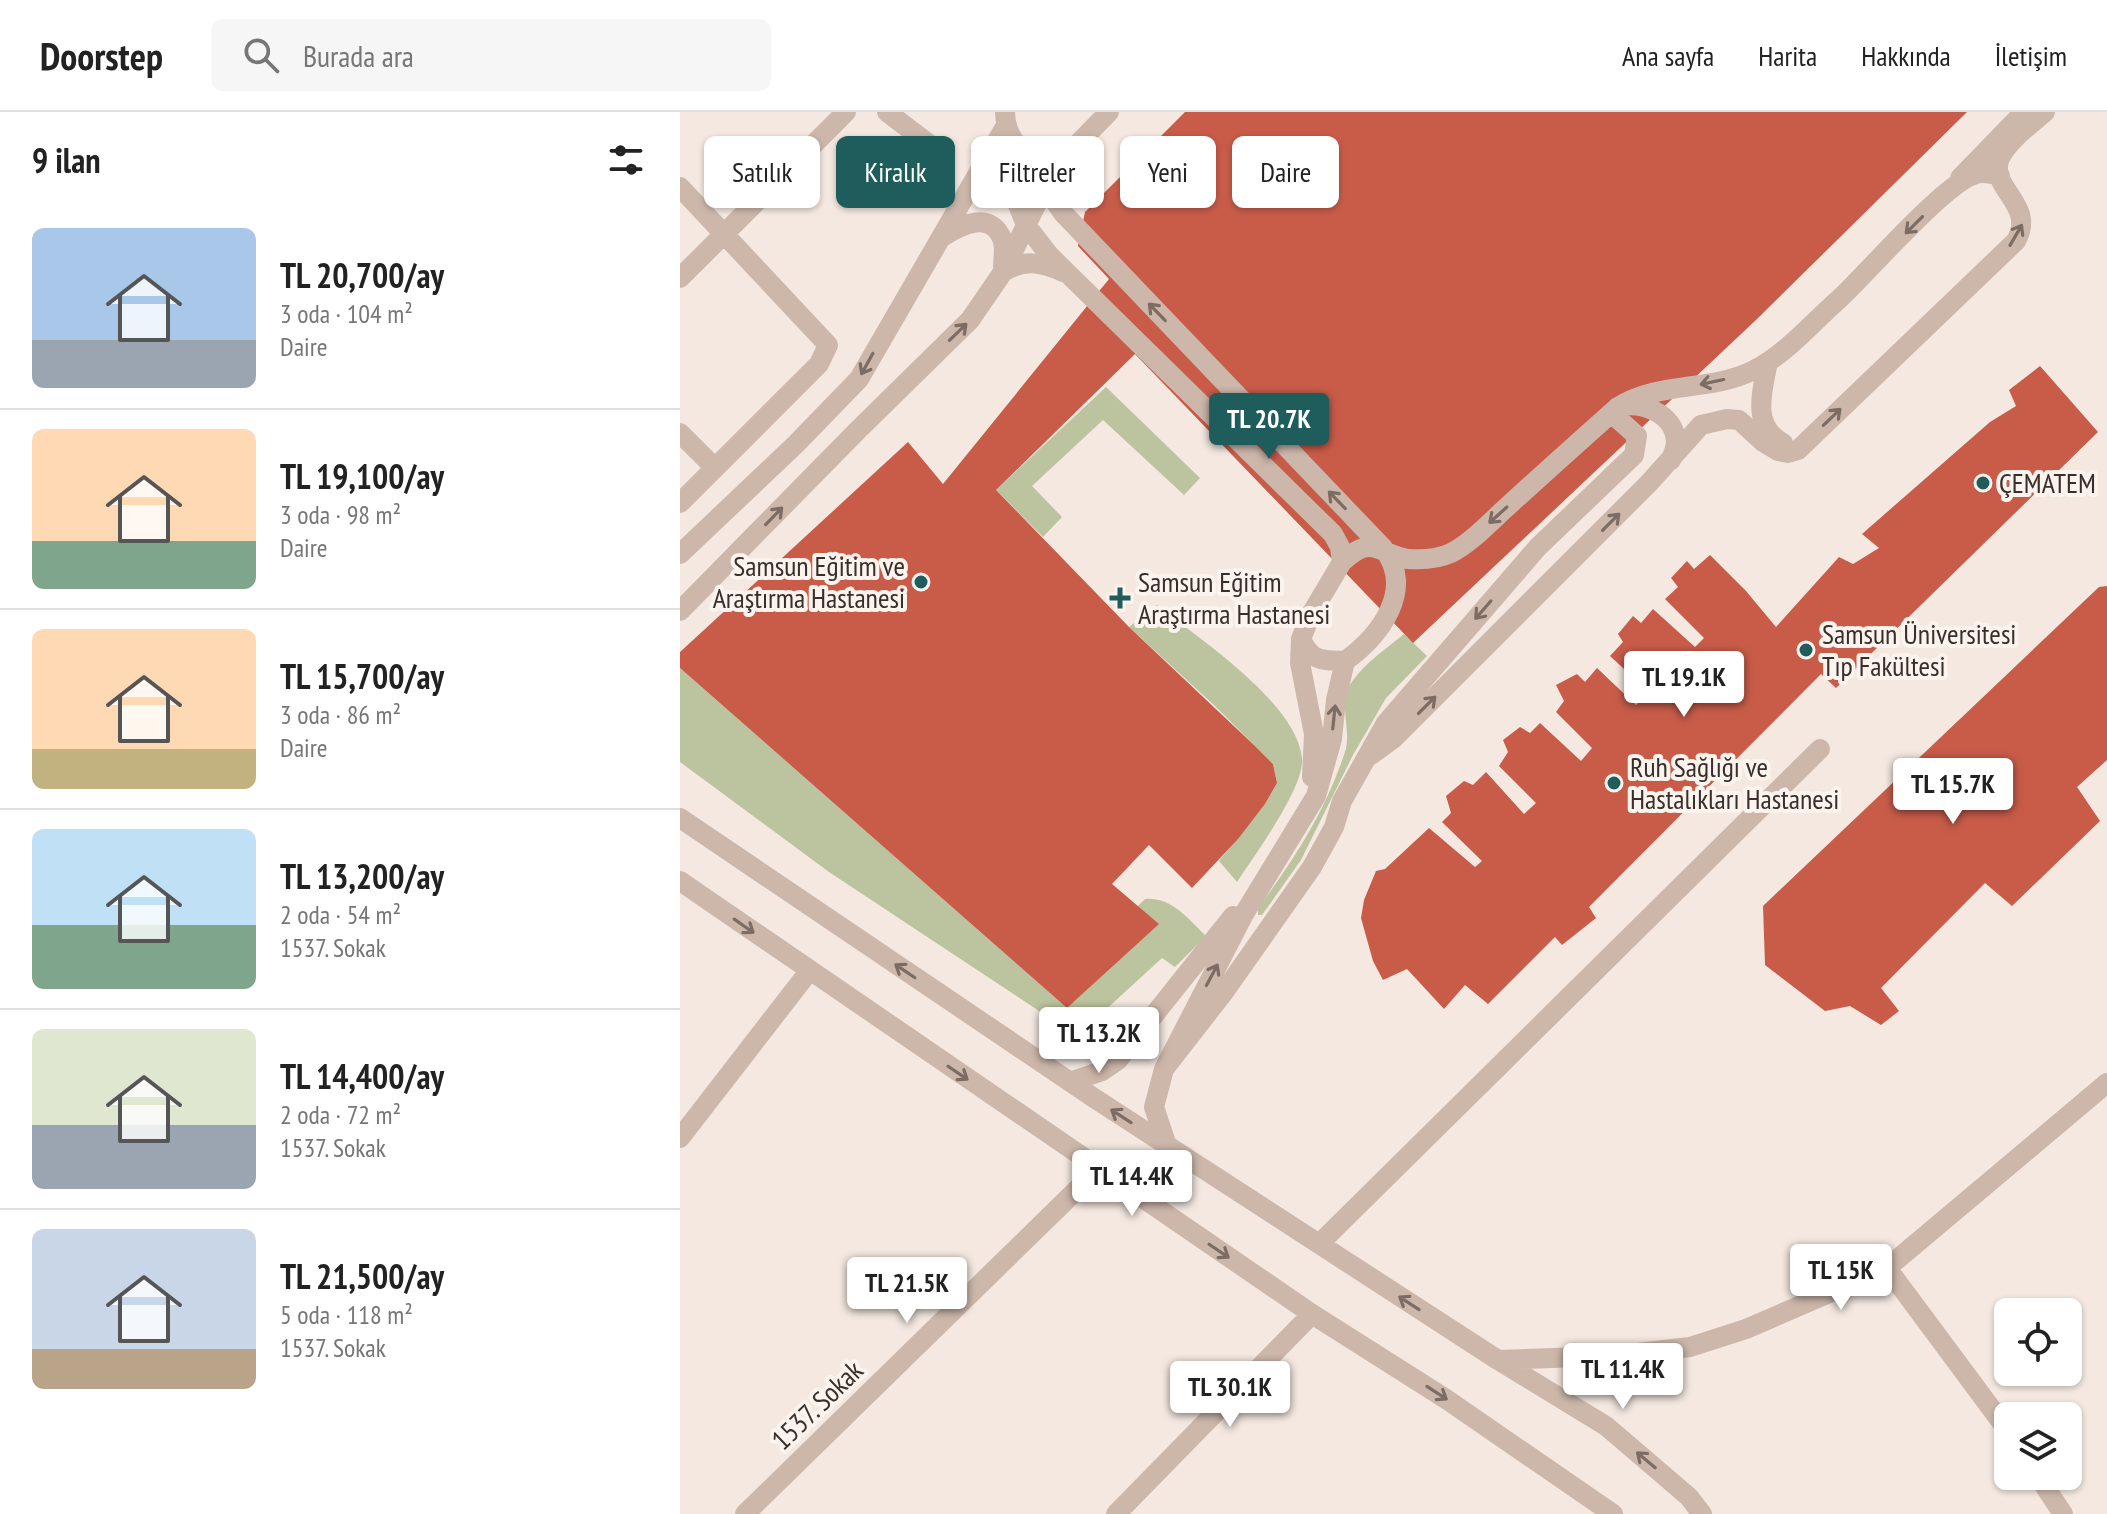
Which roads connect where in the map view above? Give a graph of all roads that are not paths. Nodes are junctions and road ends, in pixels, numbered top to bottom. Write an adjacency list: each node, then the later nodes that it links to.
1 (846, 112): 18 (street)
2 (887, 112): 7 (street)
3 (1109, 112): 8 (street)
4 (2024, 112): 11 (street)
5 (2045, 112): 9 (street)
6 (1005, 119): 13 (street)
7 (918, 136)
8 (1086, 136)
9 (2000, 176): 11 (street); 26 (street, one-way to 9)
10 (680, 187): 18 (street)
11 (1948, 191): 23 (street, one-way to 23)
12 (971, 192): 13 (street)
13 (963, 197): 19 (street)
14 (1019, 208): 17 (street)
15 (1037, 208): 17 (street)
16 (1060, 208): 30 (street, one-way to 16)
17 (1026, 225): 20 (street); 21 (street)
18 (725, 232): 22 (street); 28 (street)
19 (940, 238): 20 (street); 31 (street, one-way to 31)
20 (1003, 272): 21 (street); 33 (street, one-way to 20)
21 (1070, 276): 32 (street)
22 (680, 278)
23 (1768, 362): 24 (street, one-way to 24); 26 (street)
24 (1618, 407): 27 (street); 30 (street, one-way to 30); 37 (street, one-way to 37)
25 (680, 433): 28 (street)
26 (1807, 441): 27 (street)
27 (1671, 460): 37 (street, one-way to 27)
28 (715, 468): 29 (street)
29 (680, 503)
30 (1383, 548): 32 (street); 35 (street)
31 (680, 554)
32 (1342, 562): 34 (street)
33 (680, 611)
34 (1301, 639): 35 (street); 44 (street)
35 (1345, 661): 40 (street, one-way to 35)
36 (1820, 749): 49 (street)
37 (1368, 757): 41 (street)
38 (680, 818): 44 (street, one-way to 38)
39 (680, 881): 42 (street, one-way to 42)
40 (1244, 914): 41 (street); 43 (street, one-way to 40)
41 (1270, 924): 43 (street)
42 (810, 970): 46 (street); 48 (street, one-way to 48)
43 (1164, 1069): 47 (street)
44 (1070, 1082): 47 (street, one-way to 44)
45 (2107, 1083): 50 (street)
46 (680, 1138)
47 (1167, 1146): 49 (street)
48 (1099, 1168): 51 (street, one-way to 51); 55 (street, 1537. Sokak)
49 (1319, 1244): 52 (street, one-way to 49)
50 (1887, 1268): 52 (street); 53 (street)
51 (1312, 1314): 56 (street); 57 (street, one-way to 57)
52 (1498, 1360): 58 (street, one-way to 52)
53 (1994, 1412)
54 (2047, 1490): 59 (street)
55 (745, 1514)
56 (1116, 1514)
57 (1613, 1514)
58 (1702, 1514)
59 (2063, 1514)

